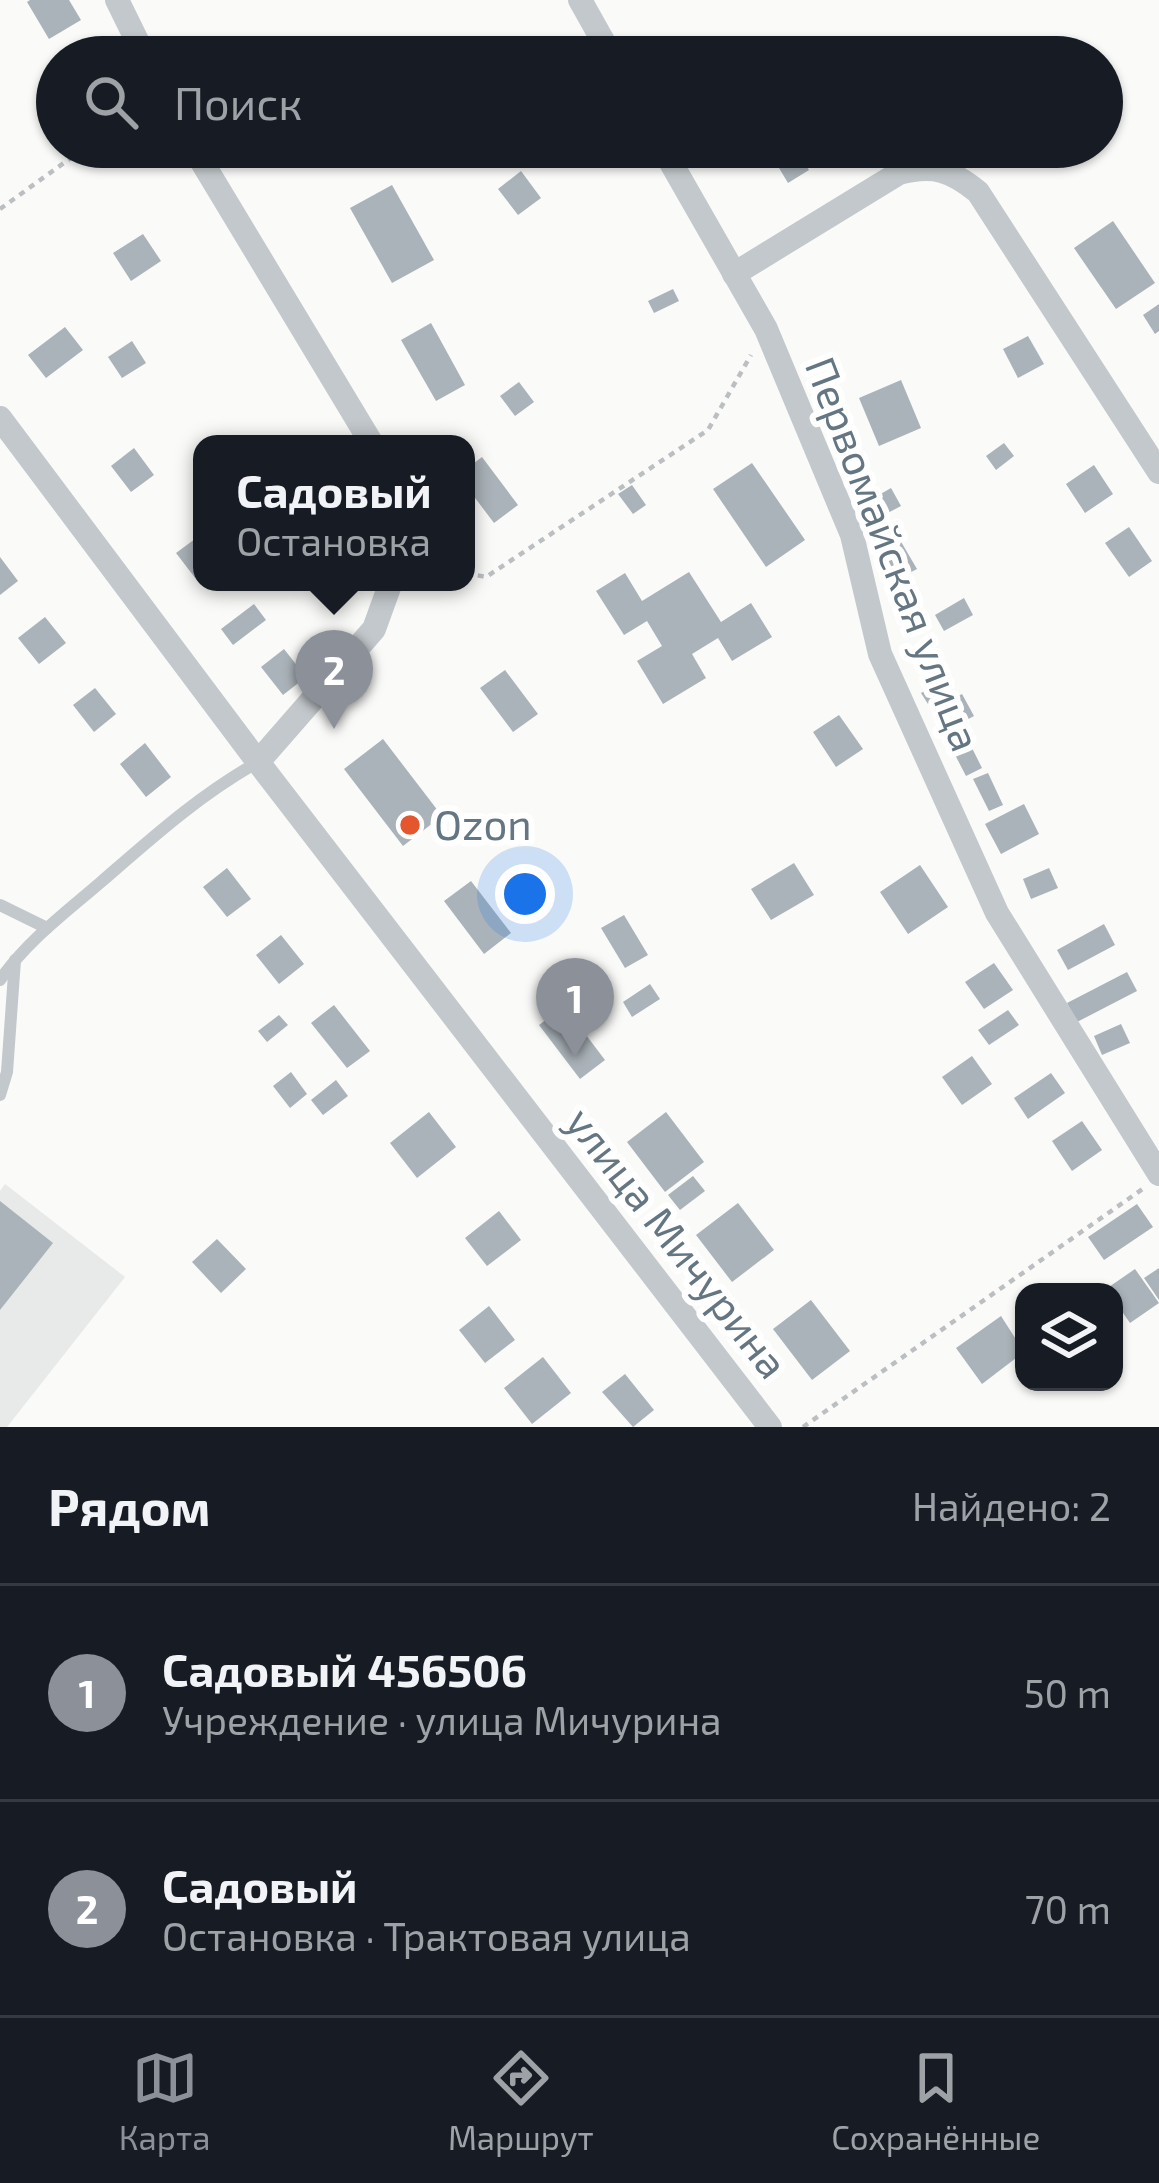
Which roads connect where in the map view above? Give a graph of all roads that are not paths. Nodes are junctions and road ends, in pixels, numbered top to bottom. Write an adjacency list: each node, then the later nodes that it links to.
1 (117, 0): 3 (street)
2 (580, 0): 4 (street)
3 (135, 36)
4 (600, 36)
5 (206, 168): 9 (street)
6 (674, 168): 7 (street, Первомайская улица)
7 (734, 274): 10 (street); 18 (street, Первомайская улица)
8 (0, 418): 12 (street, улица Мичурина)
9 (366, 435)
10 (1159, 472)
11 (388, 591): 12 (street)
12 (258, 762): 14 (lane); 19 (street, улица Мичурина)
13 (0, 904): 14 (lane)
14 (47, 928): 15 (lane)
15 (16, 957): 16 (lane); 17 (lane)
16 (0, 980)
17 (0, 1095)
18 (1159, 1176)
19 (770, 1427)

